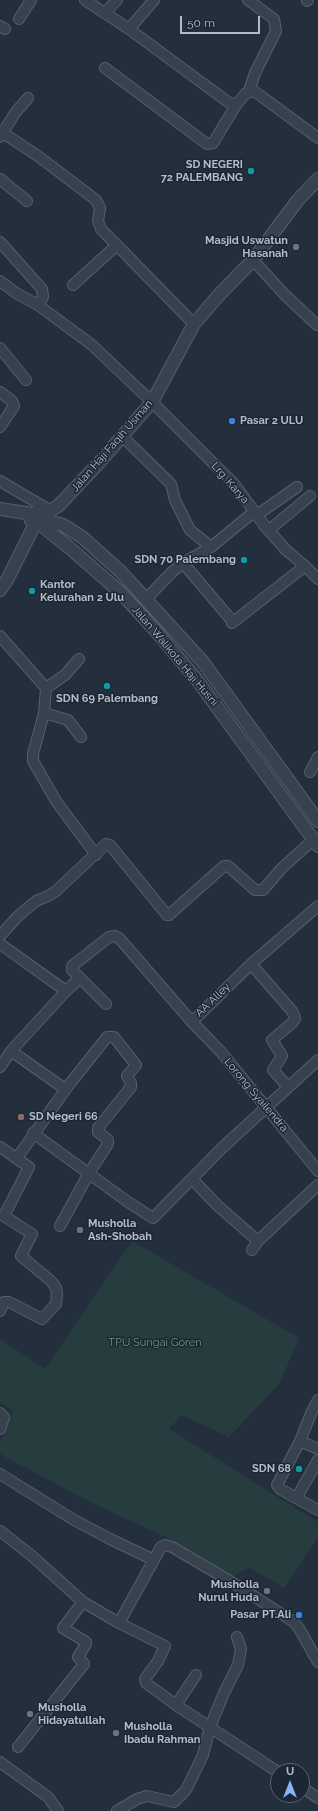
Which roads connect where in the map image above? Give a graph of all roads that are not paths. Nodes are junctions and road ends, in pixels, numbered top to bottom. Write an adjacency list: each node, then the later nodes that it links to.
1 (86, 0): 6 (street)
2 (116, 0): 6 (street)
3 (154, 0): 8 (street)
4 (248, 0): 10 (street)
5 (29, 1): 7 (street)
6 (105, 13): 8 (street)
7 (19, 19)
8 (129, 29): 12 (street)
9 (105, 68): 12 (street)
10 (249, 91): 12 (street); 14 (street)
11 (28, 98): 13 (street)
12 (236, 105)
13 (2, 135): 19 (street)
14 (318, 138)
15 (0, 179): 17 (street)
16 (318, 179): 20 (street, Jalan Haji Faqih Usman)
17 (27, 201)
18 (0, 242): 23 (street)
19 (116, 245): 22 (street); 24 (street)
20 (253, 260): 24 (street, Jalan Haji Faqih Usman); 25 (street)
21 (0, 281): 23 (street, Lrg. Karya)
22 (72, 285)
23 (38, 305): 29 (street, Lrg. Karya)
24 (194, 324): 29 (street, Jalan Haji Faqih Usman)
25 (317, 326)
26 (0, 348): 27 (street)
27 (26, 380)
28 (0, 392): 30 (street)
29 (152, 402): 31 (street, Jalan Haji Faqih Usman); 36 (street, Lrg. Karya)
30 (0, 427)
31 (122, 436): 37 (street, Jalan Haji Faqih Usman); 39 (street)
32 (0, 481): 37 (street)
33 (297, 488): 36 (street)
34 (310, 496): 38 (street)
35 (0, 509): 37 (street)
36 (256, 513): 38 (street, Lrg. Karya); 39 (street)
37 (40, 518): 43 (street, Jalan Haji Faqih Usman); 44 (street, Jalan Walikota Haji Husni); 53 (street, Jalan Walikota Haji Husni)
38 (269, 530): 41 (street, Lrg. Karya)
39 (211, 547): 40 (street)
40 (183, 563): 41 (street); 44 (street)
41 (305, 566): 42 (street, Lrg. Karya)
42 (318, 580)
43 (0, 590)
44 (146, 599): 52 (street, Jalan Walikota Haji Husni)
45 (0, 636): 47 (street)
46 (79, 659): 47 (street)
47 (46, 688): 48 (street)
48 (44, 713): 49 (street); 54 (street)
49 (81, 737)
50 (318, 757): 51 (street)
51 (310, 772)
52 (318, 821)
53 (315, 843): 54 (street)
54 (96, 855): 56 (street)
55 (318, 906): 58 (street, AA Alley)
56 (0, 936)
57 (0, 944): 60 (street)
58 (251, 964): 62 (street, AA Alley); 66 (street)
59 (80, 978): 60 (street); 61 (street); 62 (street, AA Alley)
60 (66, 991): 63 (street)
61 (106, 1004)
62 (192, 1022): 68 (street, Lorong Syailendra)
63 (11, 1051): 65 (street); 67 (street)
64 (318, 1060): 66 (street)
65 (0, 1068)
66 (288, 1087): 68 (street)
67 (65, 1089): 69 (street); 73 (street)
68 (266, 1107): 72 (street, Lorong Syailendra); 74 (street)
69 (33, 1132): 71 (street); 73 (street)
70 (0, 1148): 71 (street)
71 (17, 1158): 79 (street)
72 (318, 1171)
73 (89, 1173): 74 (street); 76 (street)
74 (192, 1179): 77 (street)
75 (318, 1185): 77 (street)
76 (60, 1226)
77 (258, 1241): 78 (street)
78 (252, 1250)
79 (0, 1311)
80 (318, 1400): 83 (street)
81 (0, 1413): 82 (street)
82 (0, 1429)
83 (300, 1441): 84 (street); 87 (street)
84 (318, 1449)
85 (318, 1460): 87 (street)
86 (0, 1474): 90 (street)
87 (297, 1497): 88 (street)
88 (318, 1510)
89 (0, 1530): 91 (street)
90 (154, 1560): 92 (street); 94 (street)
91 (83, 1602): 92 (street); 98 (street)
92 (119, 1623): 96 (street)
93 (237, 1637): 97 (street)
94 (318, 1662)
95 (196, 1675): 96 (street)
96 (176, 1705): 97 (street)
97 (210, 1727): 100 (street); 102 (street)
98 (18, 1747)
99 (0, 1762): 101 (street)
100 (270, 1767)
101 (58, 1811)
102 (116, 1811)

